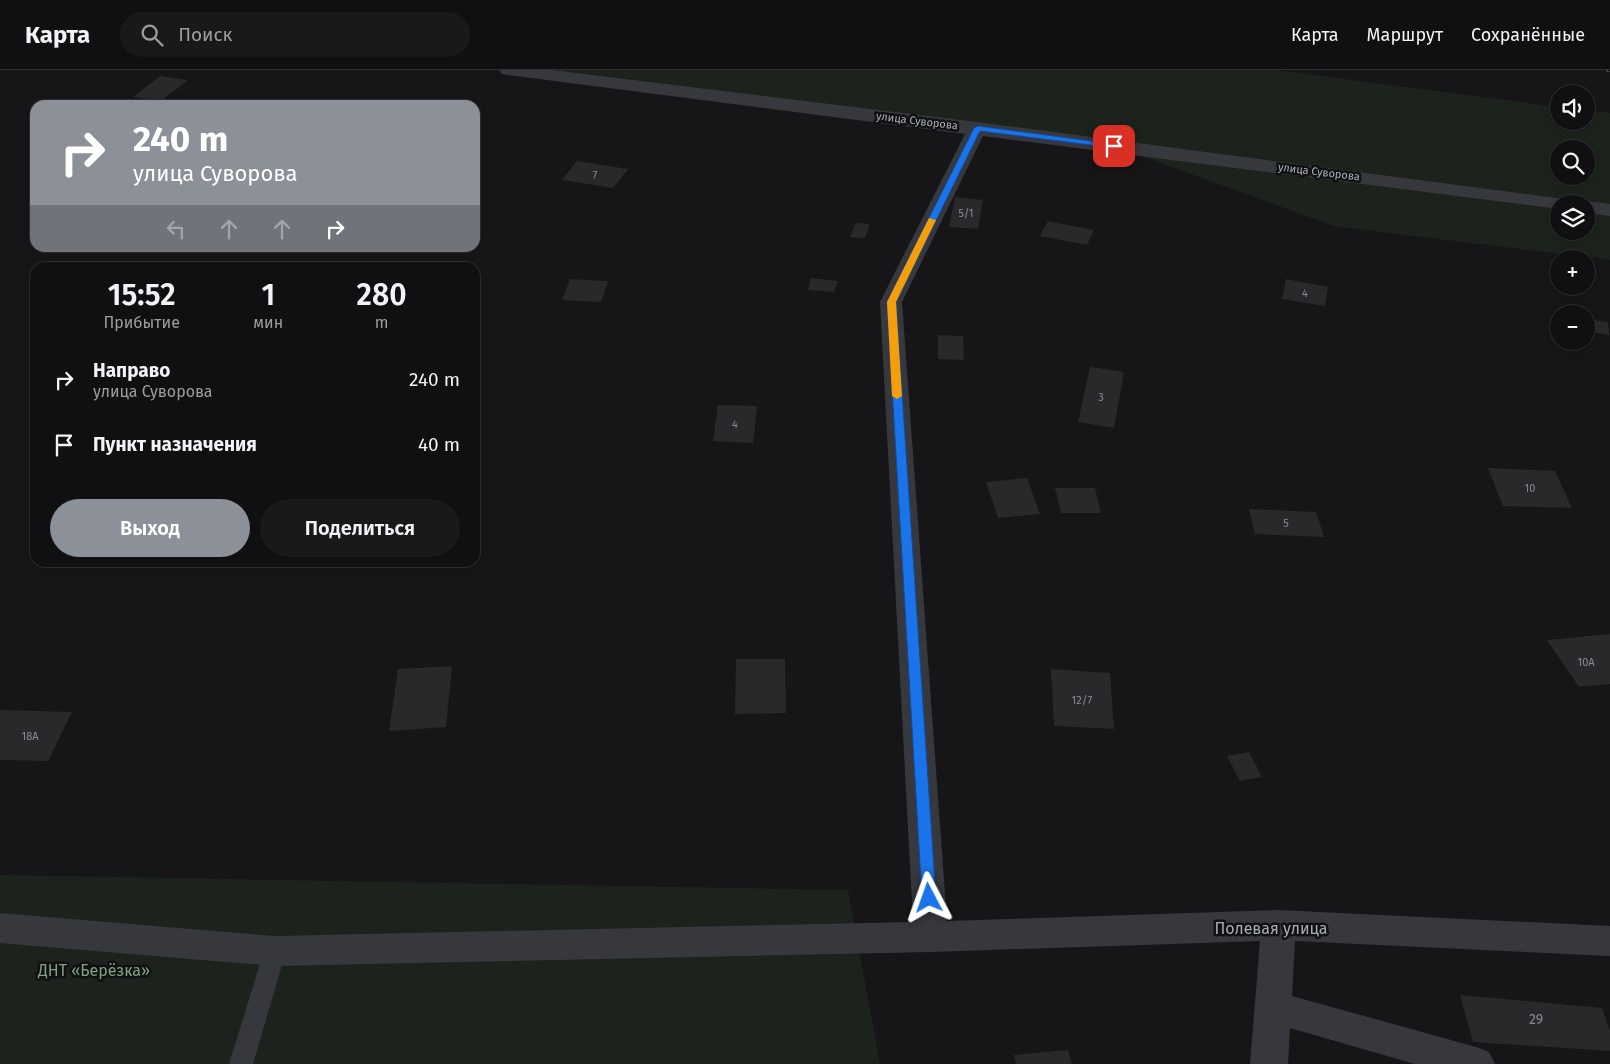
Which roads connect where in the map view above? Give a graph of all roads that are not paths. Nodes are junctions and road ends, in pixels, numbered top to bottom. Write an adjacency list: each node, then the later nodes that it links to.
1 (508, 70): 2 (street, улица Суворова)
2 (978, 128): 3 (street, улица Суворова); 8 (street)
3 (1550, 202)
4 (1595, 208): 5 (street)
5 (1610, 210)
6 (1278, 925): 8 (street, Полевая улица); 9 (street, Полевая улица); 11 (street)
7 (0, 928): 10 (street, Полевая улица)
8 (932, 938): 10 (street, Полевая улица)
9 (1610, 941)
10 (274, 951): 12 (lane)
11 (1274, 1007): 13 (street); 14 (street)
12 (241, 1064)
13 (1269, 1064)
14 (1476, 1064)

